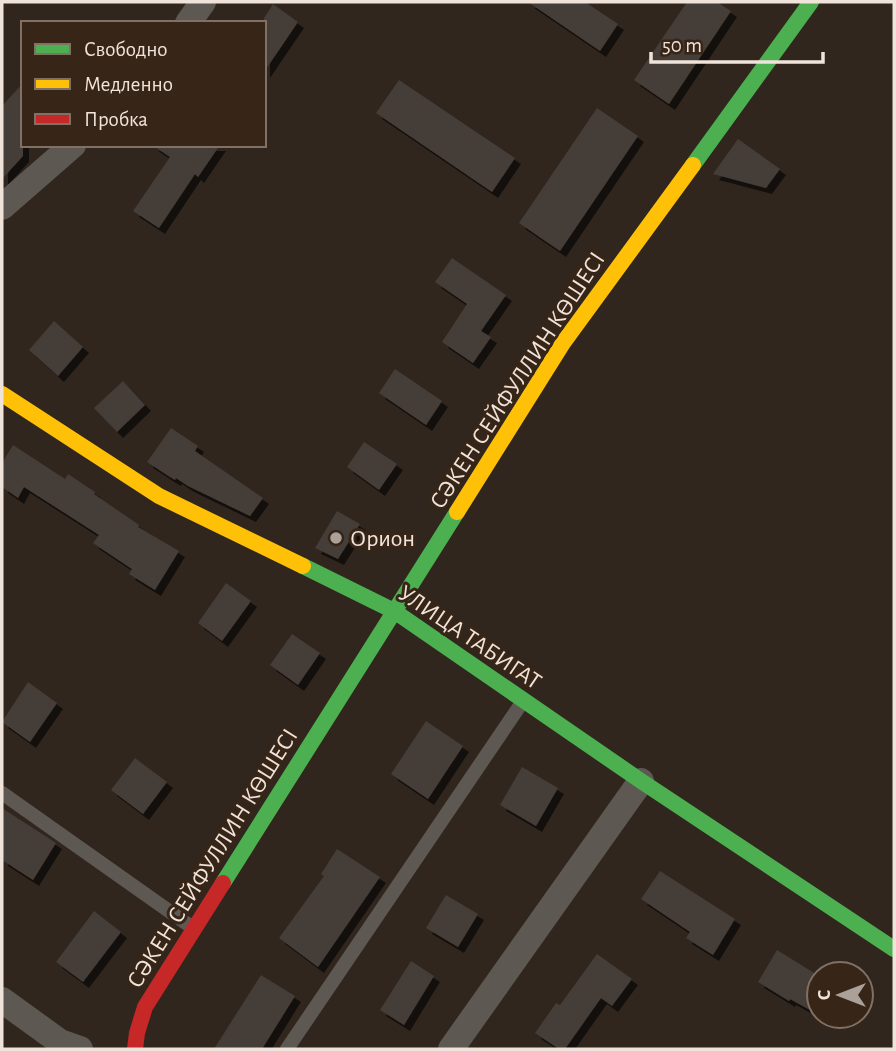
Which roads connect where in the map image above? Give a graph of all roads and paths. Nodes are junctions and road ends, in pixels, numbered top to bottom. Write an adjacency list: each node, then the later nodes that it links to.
1 (203, 2): 3 (street)
2 (811, 2): 7 (street, СӘКЕН СЕЙФУЛЛИН КӨШЕСІ)
3 (189, 21)
4 (71, 147): 5 (street)
5 (2, 207)
6 (2, 394): 7 (street, УЛИЦА ТАБИГАТ)
7 (394, 611): 8 (street, УЛИЦА ТАБИГАТ); 11 (street, СӘКЕН СЕЙФУЛЛИН КӨШЕСІ)
8 (524, 700): 9 (street, УЛИЦА ТАБИГАТ); 16 (lane)
9 (642, 781): 12 (street, УЛИЦА ТАБИГАТ); 17 (street)
10 (2, 793): 11 (lane)
11 (194, 929): 15 (street, СӘКЕН СЕЙФУЛЛИН КӨШЕСІ)
12 (894, 949)
13 (2, 1000): 14 (street)
14 (77, 1049)
15 (135, 1049)
16 (287, 1049)
17 (451, 1049)

